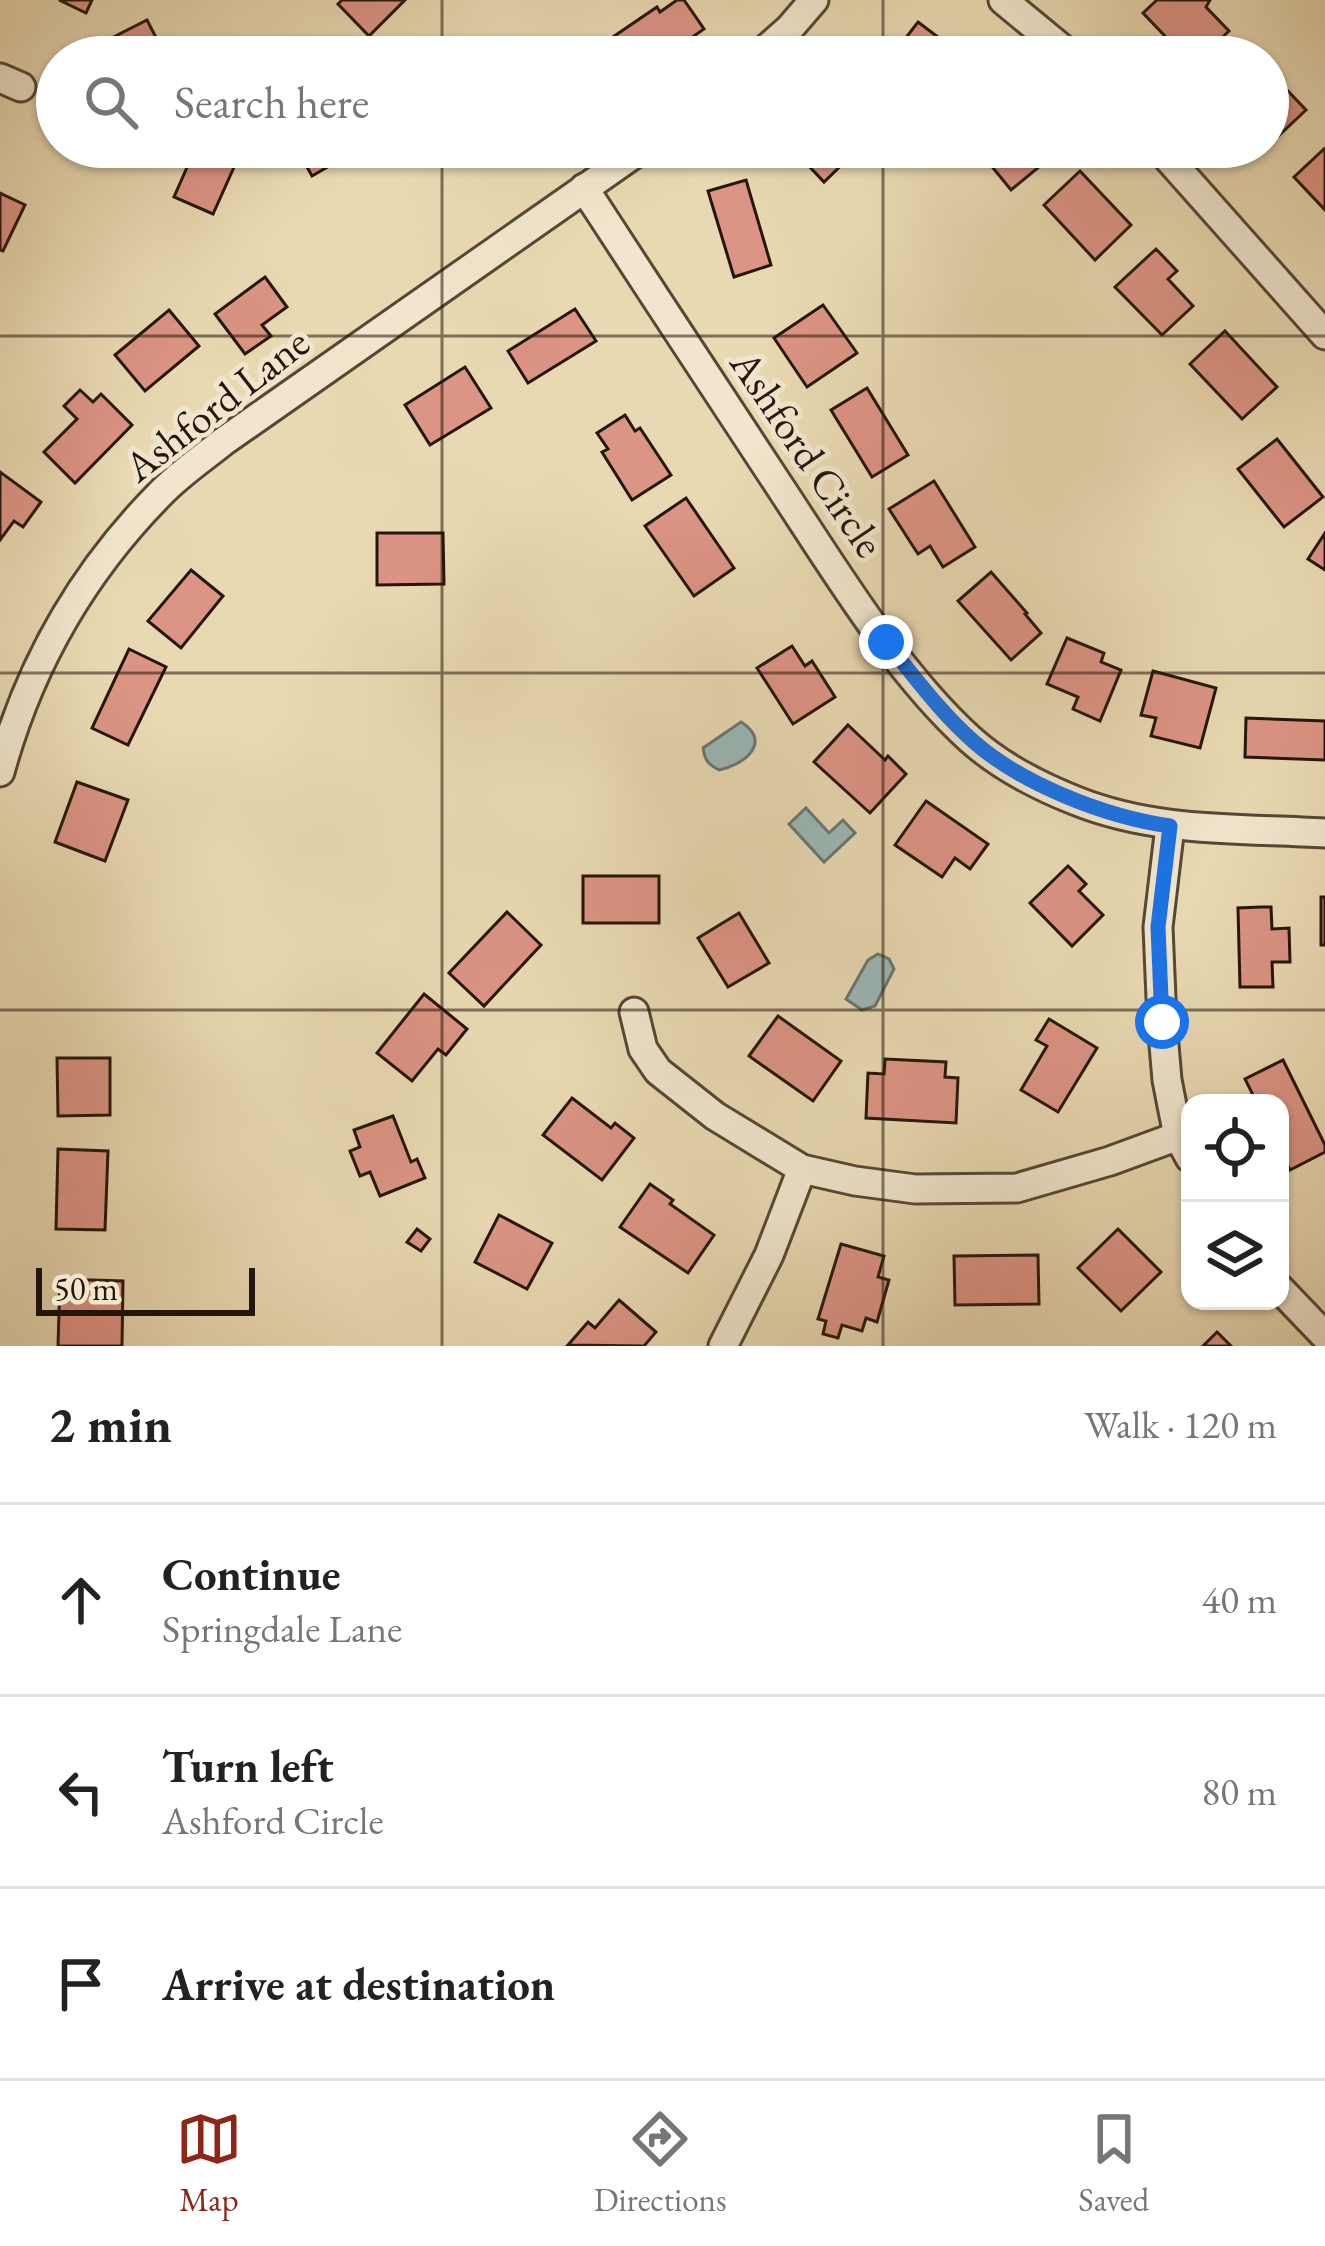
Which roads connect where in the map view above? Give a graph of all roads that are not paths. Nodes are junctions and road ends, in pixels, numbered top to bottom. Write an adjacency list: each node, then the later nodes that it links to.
1 (814, 0): 3 (street)
2 (1003, 0): 4 (street)
3 (781, 36)
4 (1047, 36)
5 (613, 168): 7 (street)
6 (1177, 168): 8 (street)
7 (584, 188): 9 (street, Ashford Lane); 10 (street, Ashford Circle)
8 (1325, 335)
9 (0, 772)
10 (1170, 826): 11 (street, Ashford Circle); 13 (street)
11 (1325, 833)
12 (634, 1012): 15 (street)
13 (1181, 1135)
14 (1181, 1148): 15 (street)
15 (802, 1169): 18 (street)
16 (1289, 1298): 17 (street)
17 (1325, 1336)
18 (723, 1346)

